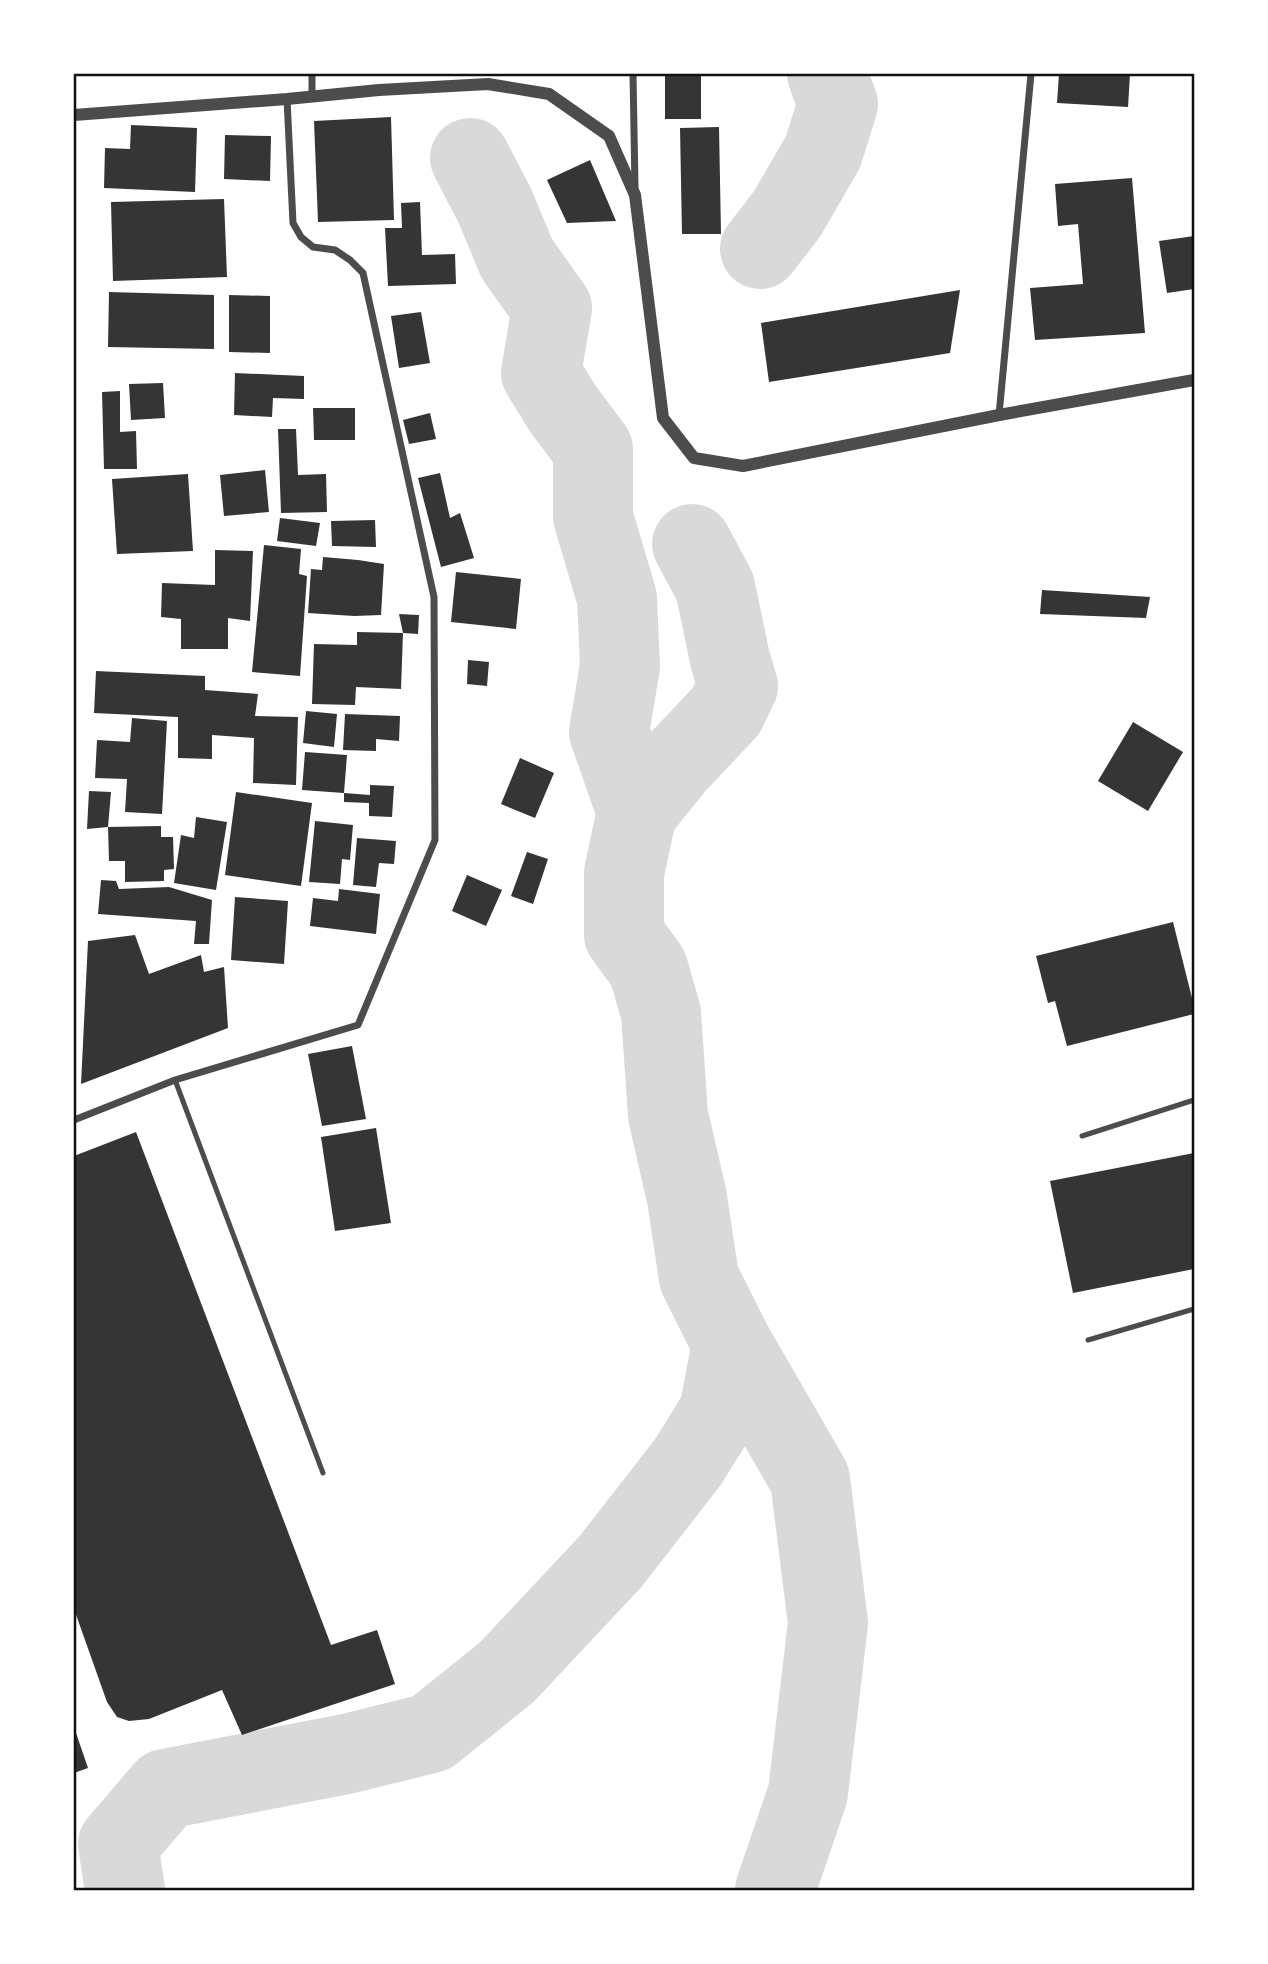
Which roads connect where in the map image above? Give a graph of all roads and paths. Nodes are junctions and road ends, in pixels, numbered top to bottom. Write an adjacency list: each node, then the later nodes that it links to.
1 (312, 74): 4 (street)
2 (633, 74): 7 (street)
3 (1031, 74): 9 (street)
4 (312, 97): 5 (street); 7 (street)
5 (287, 99): 6 (street); 10 (street)
6 (74, 115)
7 (635, 195): 9 (street)
8 (1195, 380): 9 (street)
9 (999, 415)
10 (175, 1080): 12 (street); 16 (lane)
11 (1195, 1100): 13 (lane)
12 (74, 1120)
13 (1082, 1136)
14 (1195, 1309): 15 (lane)
15 (1088, 1340)
16 (323, 1473)

